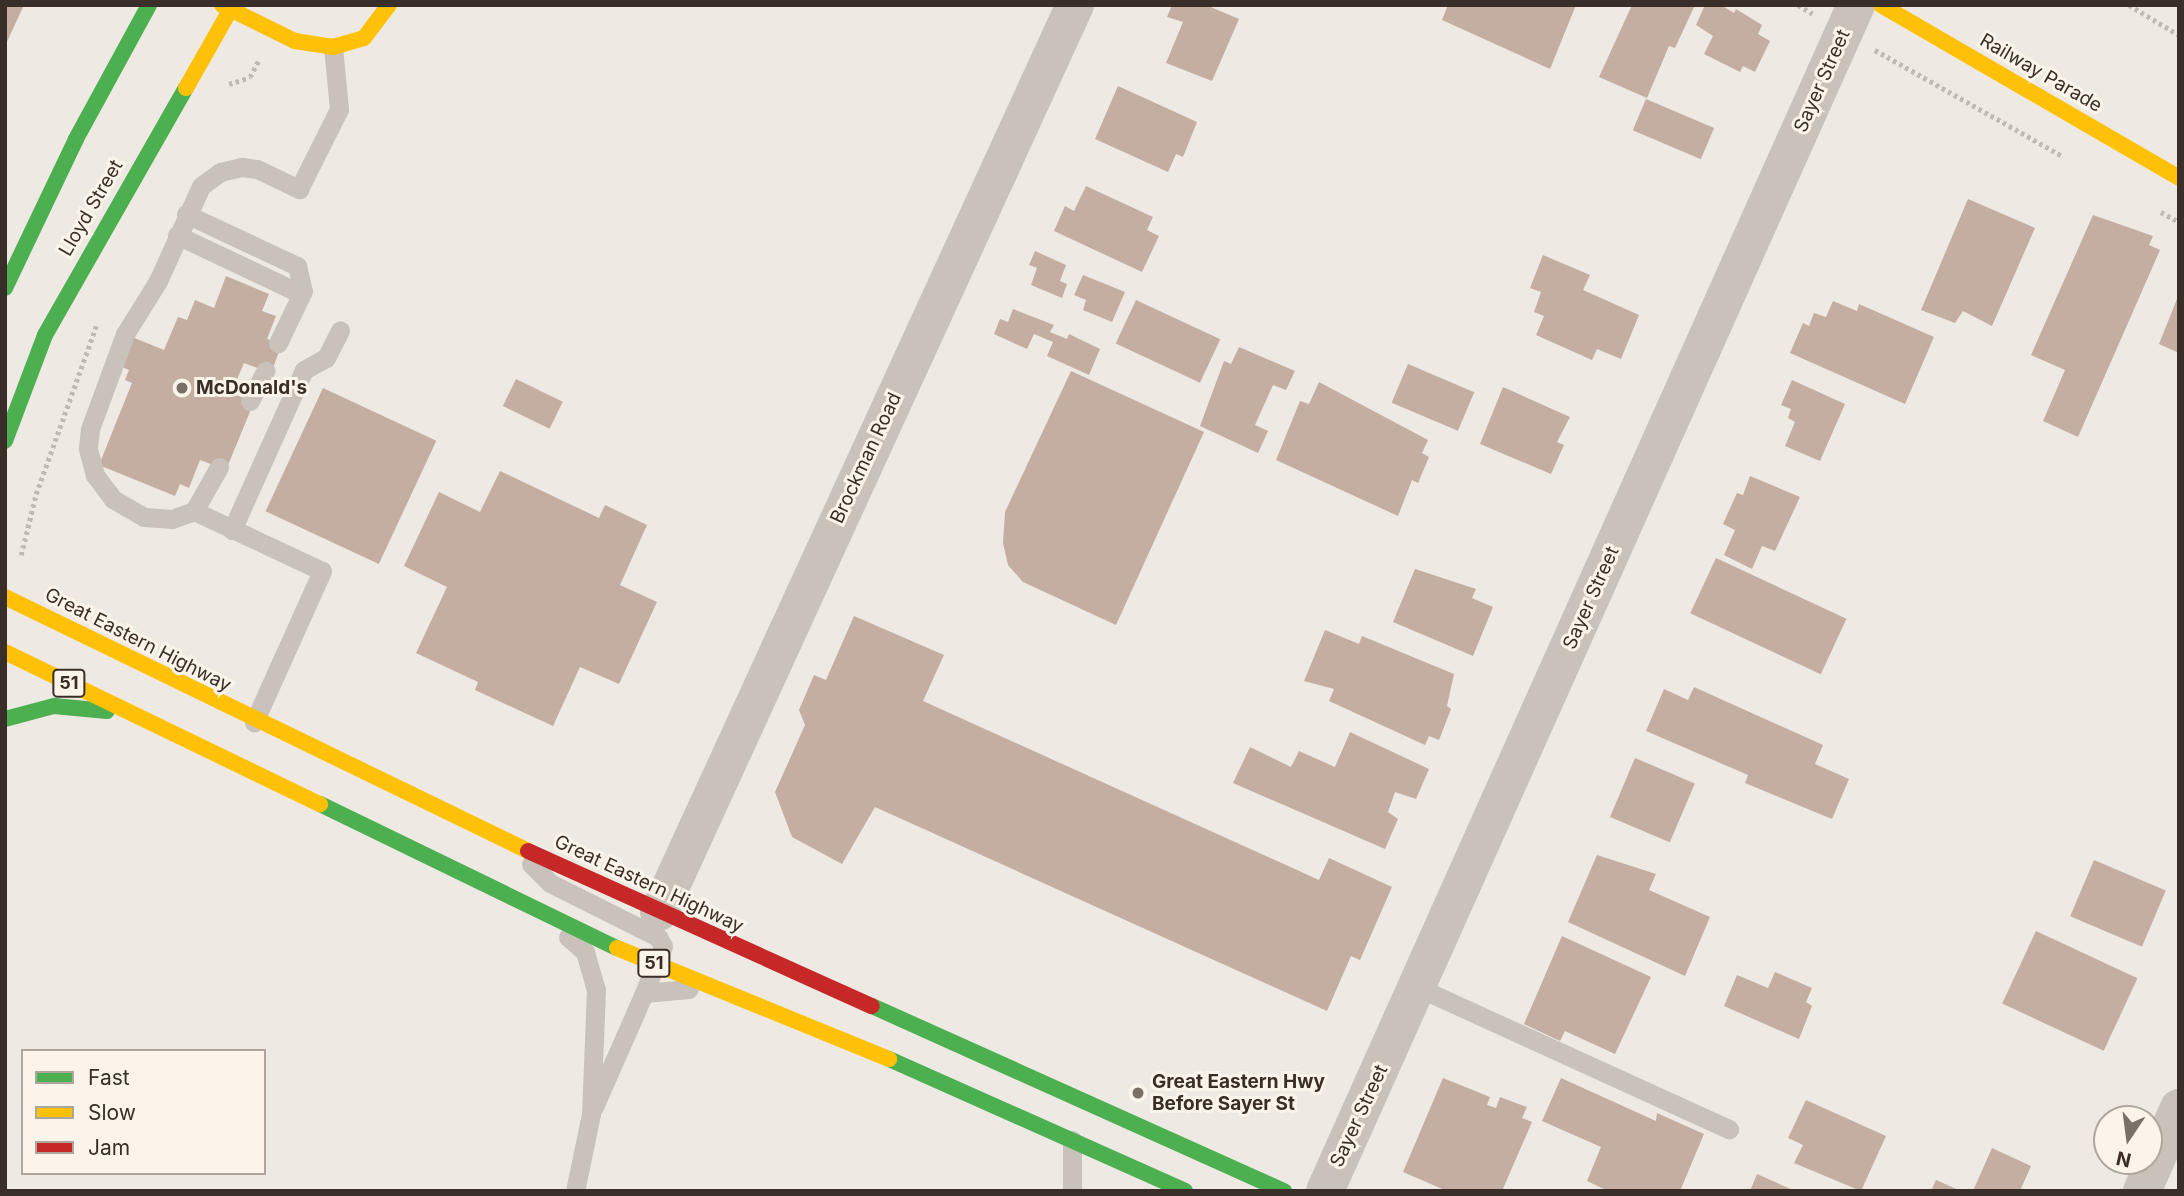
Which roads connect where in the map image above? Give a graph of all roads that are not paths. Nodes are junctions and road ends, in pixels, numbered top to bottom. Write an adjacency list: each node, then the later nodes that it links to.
1 (149, 5): 11 (main road, Lloyd Street)
2 (389, 5): 7 (main road)
3 (1075, 5): 28 (street, Brockman Road)
4 (1881, 5): 8 (main road, Railway Parade)
5 (229, 7): 7 (main road); 17 (main road, Lloyd Street)
6 (1850, 18): 30 (street, Sayer Street)
7 (333, 47): 9 (lane)
8 (2179, 178)
9 (186, 215): 10 (lane); 12 (lane)
10 (177, 235): 12 (lane); 19 (lane)
11 (5, 288)
12 (301, 294): 14 (lane)
13 (340, 330): 20 (lane)
14 (278, 343)
15 (265, 371): 16 (lane)
16 (250, 401)
17 (5, 441)
18 (219, 467): 19 (lane)
19 (194, 511): 20 (lane)
20 (232, 530): 25 (lane)
21 (5, 597): 25 (main road, Great Eastern Highway / 51)
22 (5, 652): 23 (main road, 51)
23 (134, 713): 24 (main road); 27 (main road, 51)
24 (5, 719)
25 (254, 722): 26 (main road, Great Eastern Highway / 51)
26 (510, 843): 28 (main road, Great Eastern Highway / 51); 29 (lane)
27 (540, 912): 29 (main road, 51); 34 (lane)
28 (659, 912): 41 (main road, Great Eastern Highway / 51)
29 (657, 964): 31 (main road, 51); 32 (lane)
30 (1417, 987): 35 (lane); 42 (street, Sayer Street)
31 (728, 991): 32 (lane); 36 (main road, 51)
32 (644, 993): 34 (lane)
33 (2179, 1108): 43 (street)
34 (591, 1114): 38 (lane)
35 (1729, 1129)
36 (1072, 1140): 37 (main road, 51); 39 (lane)
37 (1181, 1189): 40 (lane)
38 (575, 1191)
39 (1072, 1191)
40 (1138, 1191)
41 (1284, 1191)
42 (1325, 1191)
43 (2142, 1191)

